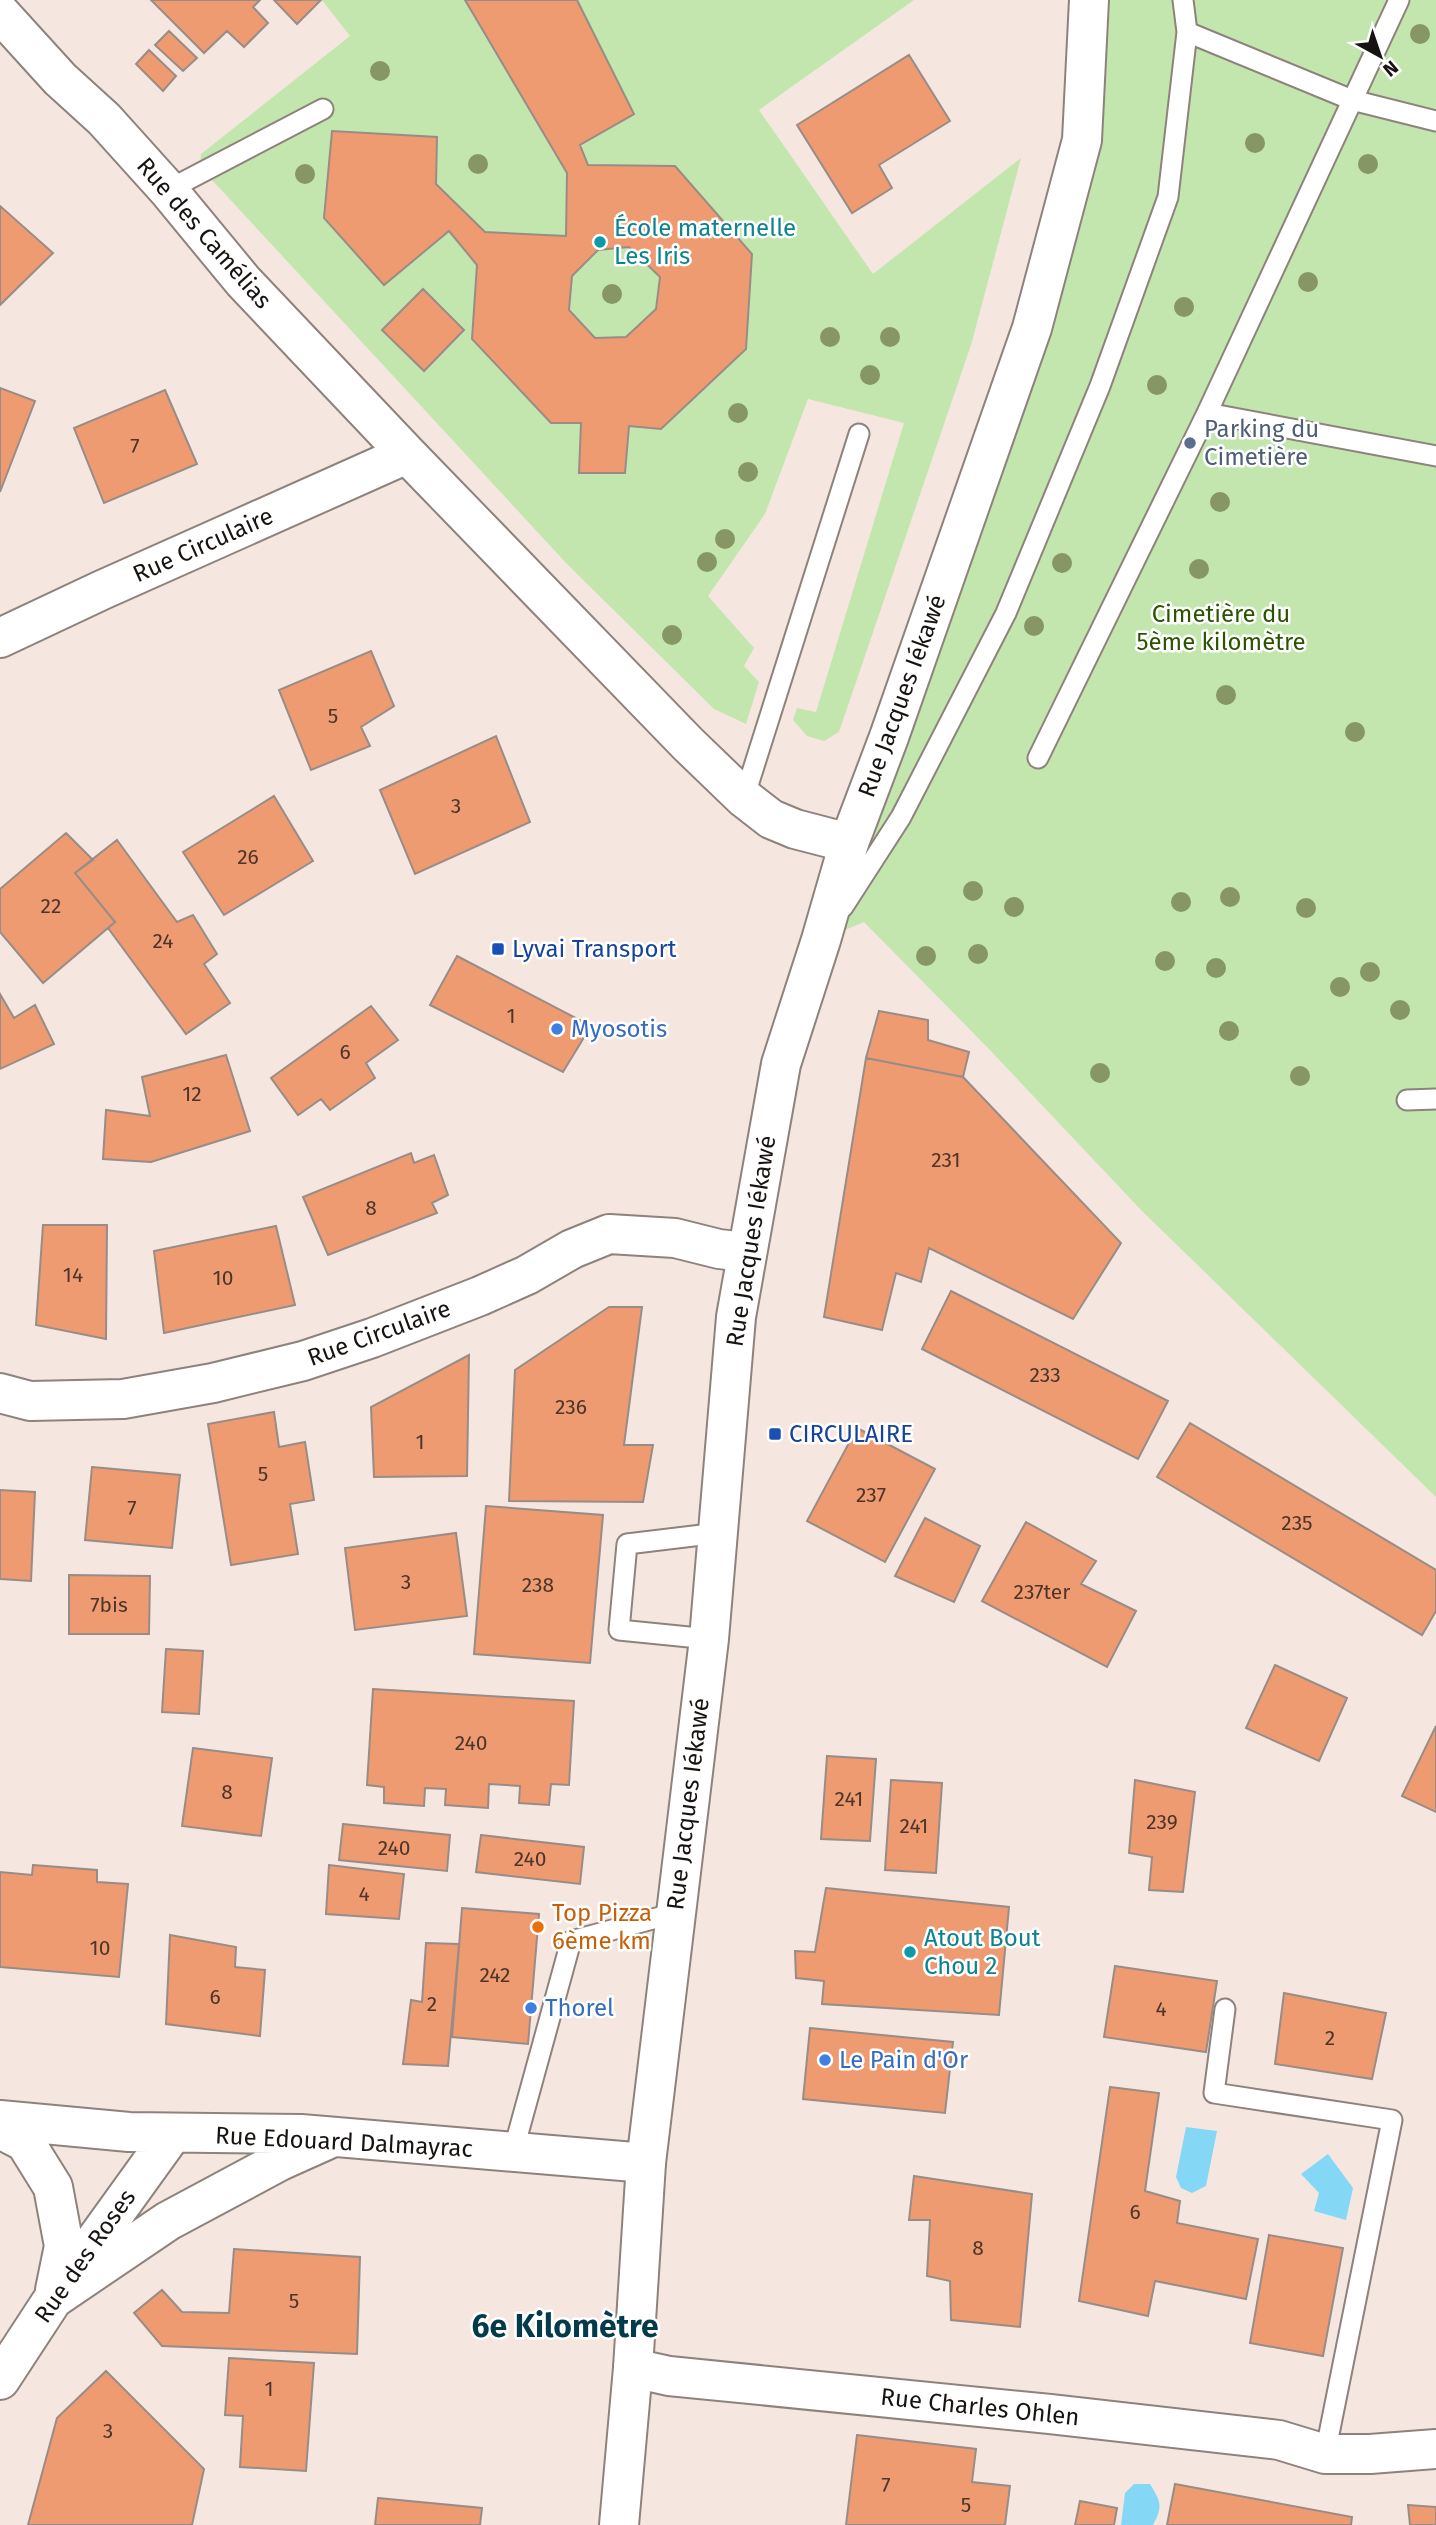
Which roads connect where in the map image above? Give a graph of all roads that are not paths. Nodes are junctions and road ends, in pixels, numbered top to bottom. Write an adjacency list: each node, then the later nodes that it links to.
1 (1089, 0): 17 (street, Rue Jacques Iékawé)
2 (1183, 0): 5 (lane)
3 (1399, 0): 6 (lane)
4 (0, 13): 9 (street, Rue des Camélias)
5 (1186, 32): 6 (lane); 18 (lane)
6 (1352, 100): 8 (lane); 10 (lane)
7 (323, 109): 9 (lane)
8 (1436, 121)
9 (168, 190): 12 (street, Rue des Camélias)
10 (1207, 413): 13 (lane); 15 (lane)
11 (859, 434): 16 (lane)
12 (407, 454): 14 (street, Rue Circulaire); 16 (street, Rue des Camélias)
13 (1436, 456)
14 (0, 638)
15 (1038, 758)
16 (744, 798): 17 (street, Rue des Camélias)
17 (849, 843): 18 (street, Rue Jacques Iékawé)
18 (821, 940): 21 (street, Rue Jacques Iékawé)
19 (1436, 1099): 20 (lane)
20 (1407, 1100)
21 (746, 1252): 22 (street, Rue Circulaire); 23 (street, Rue Jacques Iékawé)
22 (0, 1393)
23 (718, 1533): 24 (street, Rue Jacques Iékawé); 24 (lane)
24 (709, 1639): 25 (street, Rue Jacques Iékawé)
25 (674, 1913): 31 (lane); 32 (street, Rue Jacques Iékawé)
26 (1225, 2009): 37 (lane)
27 (0, 2120): 29 (street, Rue Edouard Dalmayrac)
28 (0, 2129): 33 (street)
29 (172, 2134): 30 (street, Rue Edouard Dalmayrac); 33 (street, Rue des Roses)
30 (334, 2137): 31 (street, Rue Edouard Dalmayrac); 33 (street)
31 (513, 2152): 32 (street, Rue Edouard Dalmayrac)
32 (646, 2163): 34 (street, Rue Jacques Iékawé)
33 (53, 2299): 35 (street, Rue des Roses)
34 (633, 2368): 37 (street, Rue Charles Ohlen); 38 (street, Rue Jacques Iékawé)
35 (0, 2380)
36 (1436, 2449): 37 (street, Rue Charles Ohlen)
37 (1325, 2454)
38 (619, 2525)

